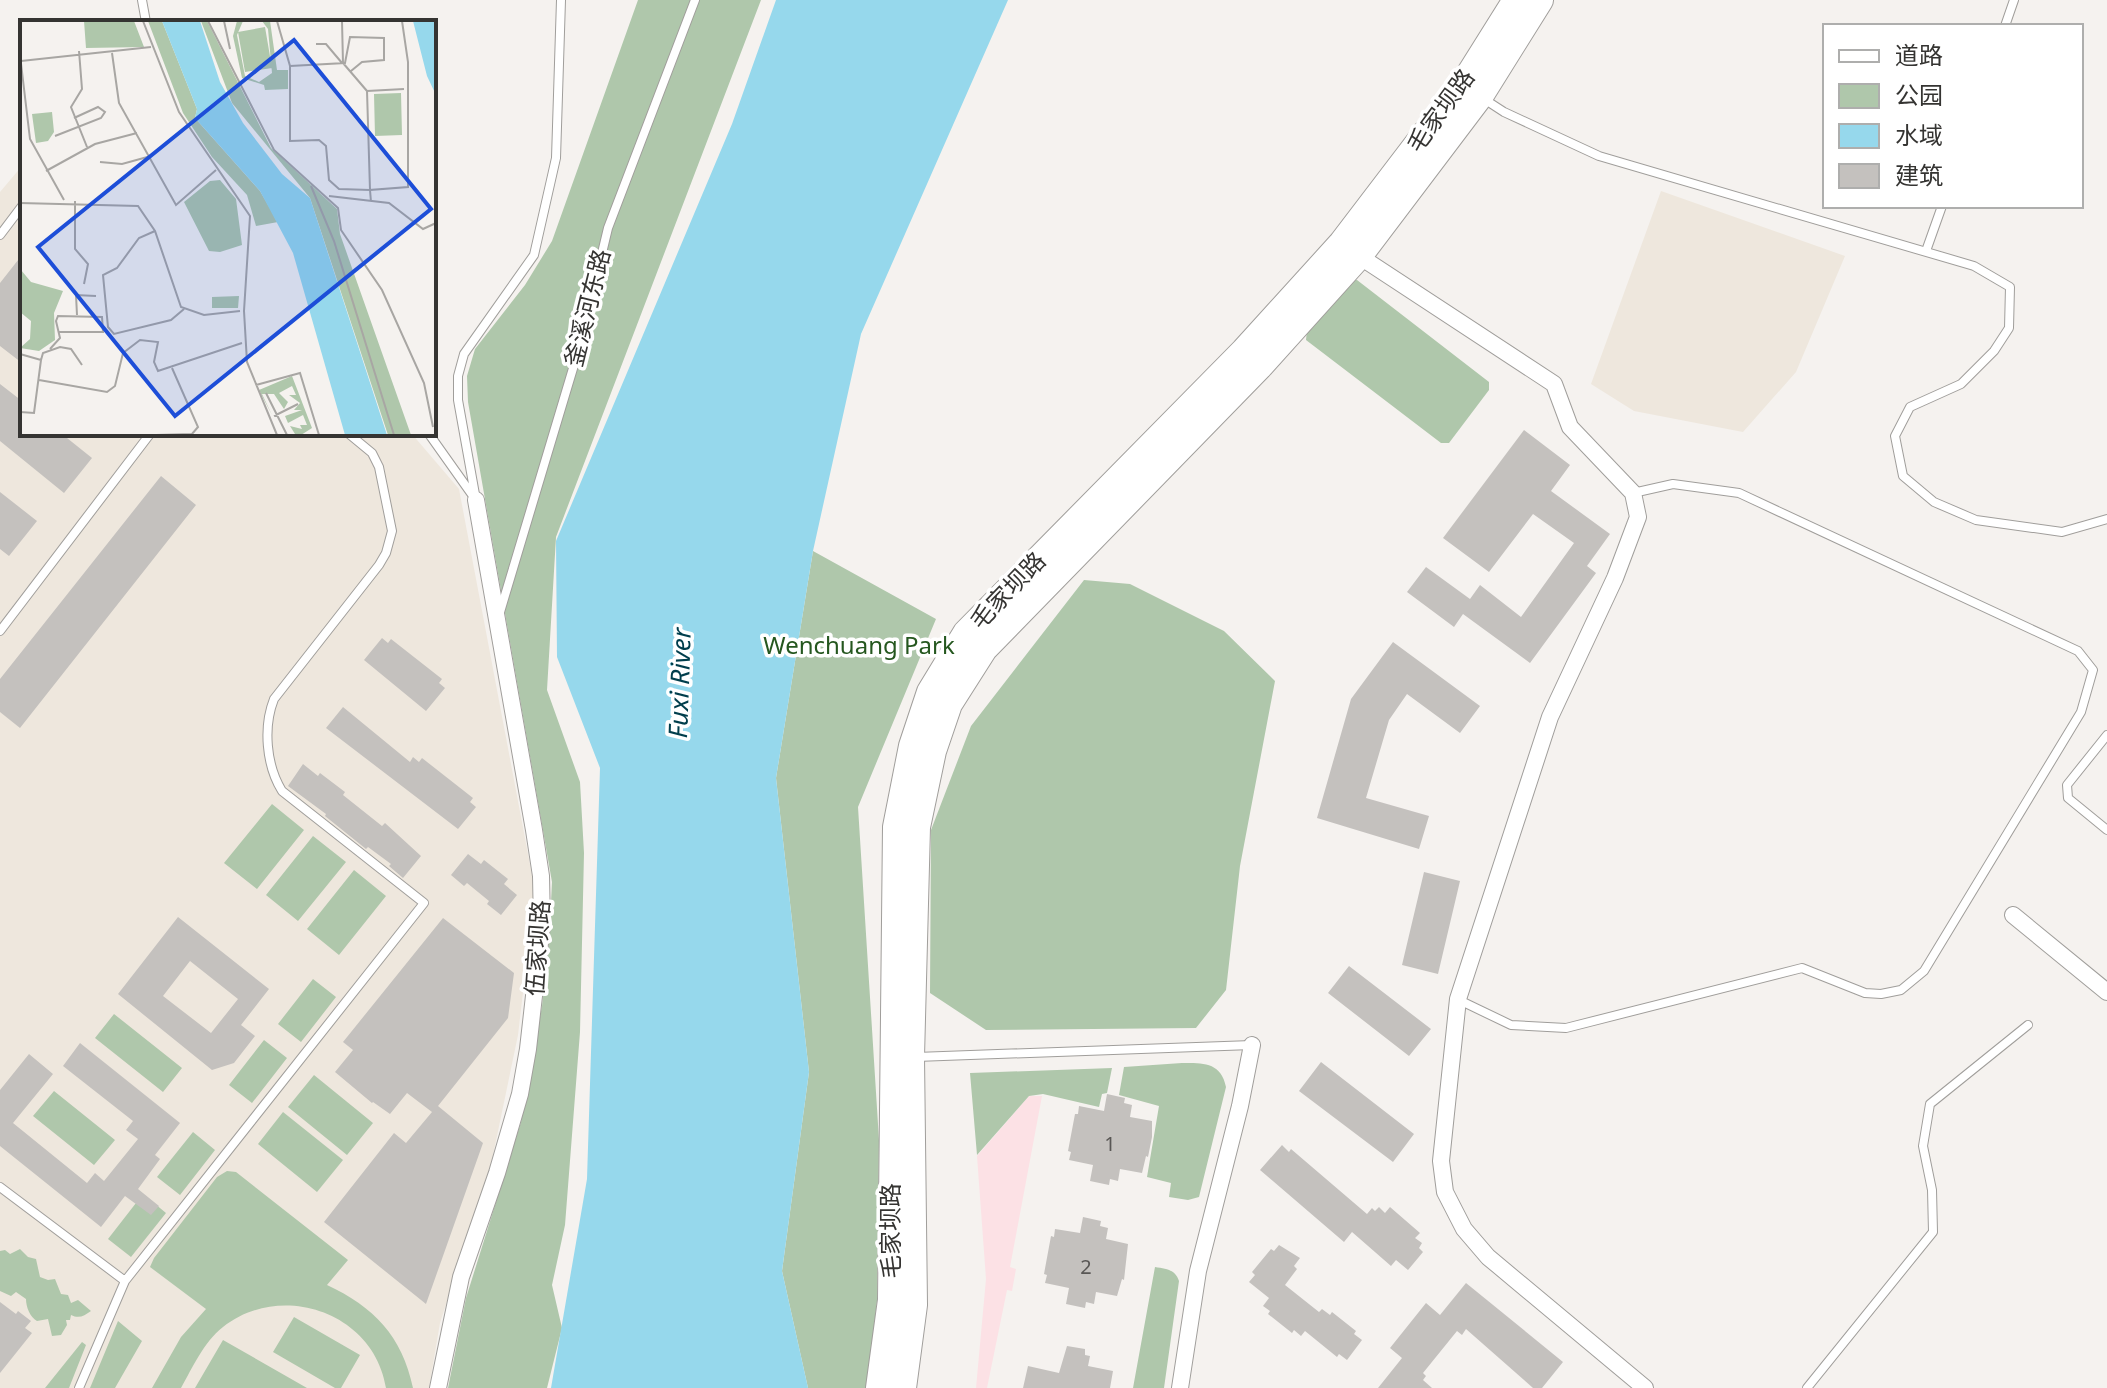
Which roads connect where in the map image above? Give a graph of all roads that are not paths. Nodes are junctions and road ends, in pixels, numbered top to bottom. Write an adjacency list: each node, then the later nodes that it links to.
1 (142, 0): 7 (lane)
2 (561, 0): 19 (lane)
3 (695, 0): 21 (lane, 釜溪河东路)
4 (1516, 0): 35 (main road, 毛家坝路)
5 (1540, 0): 9 (main road, 毛家坝路)
6 (2014, 0): 8 (lane)
7 (146, 20)
8 (2006, 24)
9 (1480, 96): 13 (lane); 14 (main road, 毛家坝路)
10 (1941, 208): 13 (lane)
11 (20, 209): 12 (lane)
12 (0, 235)
13 (1926, 251): 20 (lane)
14 (1359, 256): 18 (street); 30 (main road, 毛家坝路)
15 (148, 436): 22 (lane)
16 (351, 436): 32 (lane)
17 (430, 436): 19 (lane)
18 (1633, 493): 27 (street); 27 (lane)
19 (476, 500): 21 (street, 伍家坝路)
20 (2107, 519)
21 (498, 622): 34 (street, 伍家坝路)
22 (0, 631)
23 (2107, 735): 24 (lane)
24 (2107, 830)
25 (2013, 915): 26 (street)
26 (2107, 992)
27 (1458, 999): 38 (street)
28 (2028, 1025): 39 (lane)
29 (1252, 1045): 30 (lane); 37 (street)
30 (911, 1057): 36 (main road, 毛家坝路)
31 (0, 1187): 32 (lane)
32 (125, 1281): 33 (lane)
33 (79, 1388)
34 (438, 1388)
35 (879, 1388)
36 (903, 1388)
37 (1181, 1388)
38 (1645, 1388)
39 (1807, 1388)

